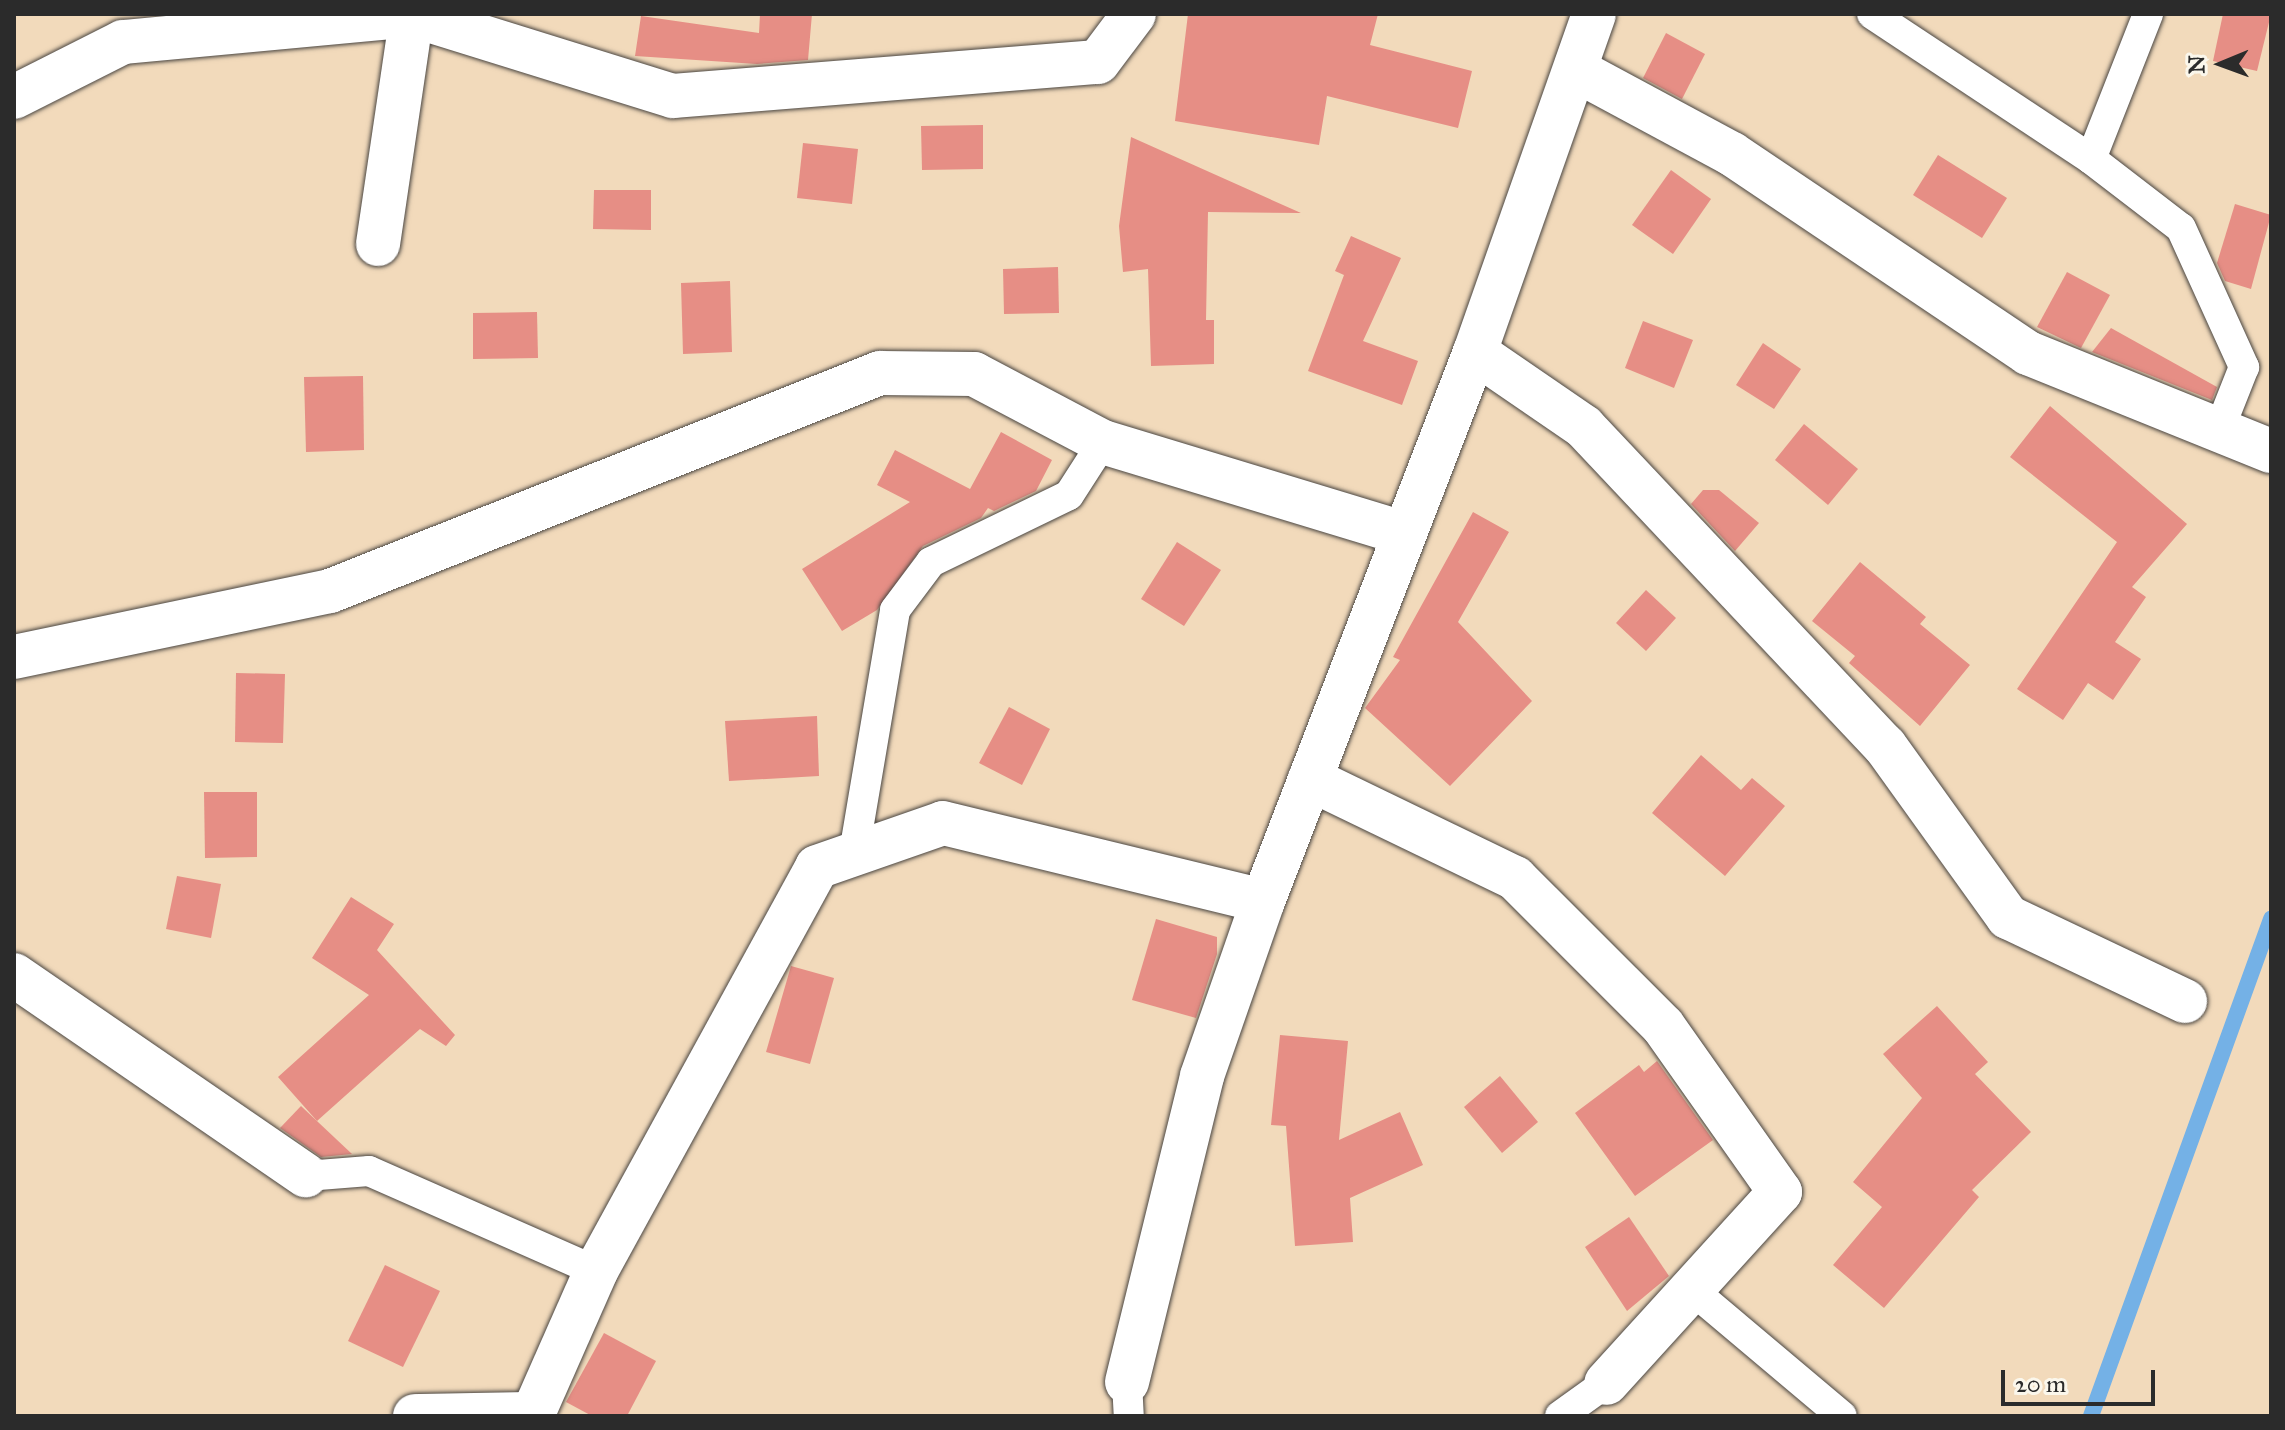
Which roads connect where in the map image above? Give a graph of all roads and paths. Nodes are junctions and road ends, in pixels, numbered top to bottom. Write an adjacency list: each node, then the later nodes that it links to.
1 (411, 14): 2 (street); 7 (street); 9 (street)
2 (1134, 14)
3 (1872, 14): 8 (lane)
4 (2148, 14): 8 (lane)
5 (1592, 15): 6 (street)
6 (1576, 70): 10 (street); 11 (street)
7 (14, 97)
8 (2091, 159): 11 (lane)
9 (378, 244)
10 (1475, 352): 14 (street); 20 (street)
11 (2219, 430): 13 (street)
12 (1103, 442): 14 (street); 15 (street); 17 (lane)
13 (2271, 451)
14 (1403, 533): 16 (street)
15 (14, 657)
16 (1310, 779): 18 (street); 23 (street)
17 (854, 853): 18 (street); 22 (street)
18 (1263, 901): 25 (street)
19 (14, 975): 21 (street)
20 (2185, 1001)
21 (306, 1176): 22 (lane)
22 (596, 1271): 26 (street)
23 (1691, 1289): 24 (street); 28 (lane)
24 (1606, 1383): 27 (lane)
25 (1128, 1399)
26 (415, 1416)
27 (1560, 1416)
28 (1842, 1416)

